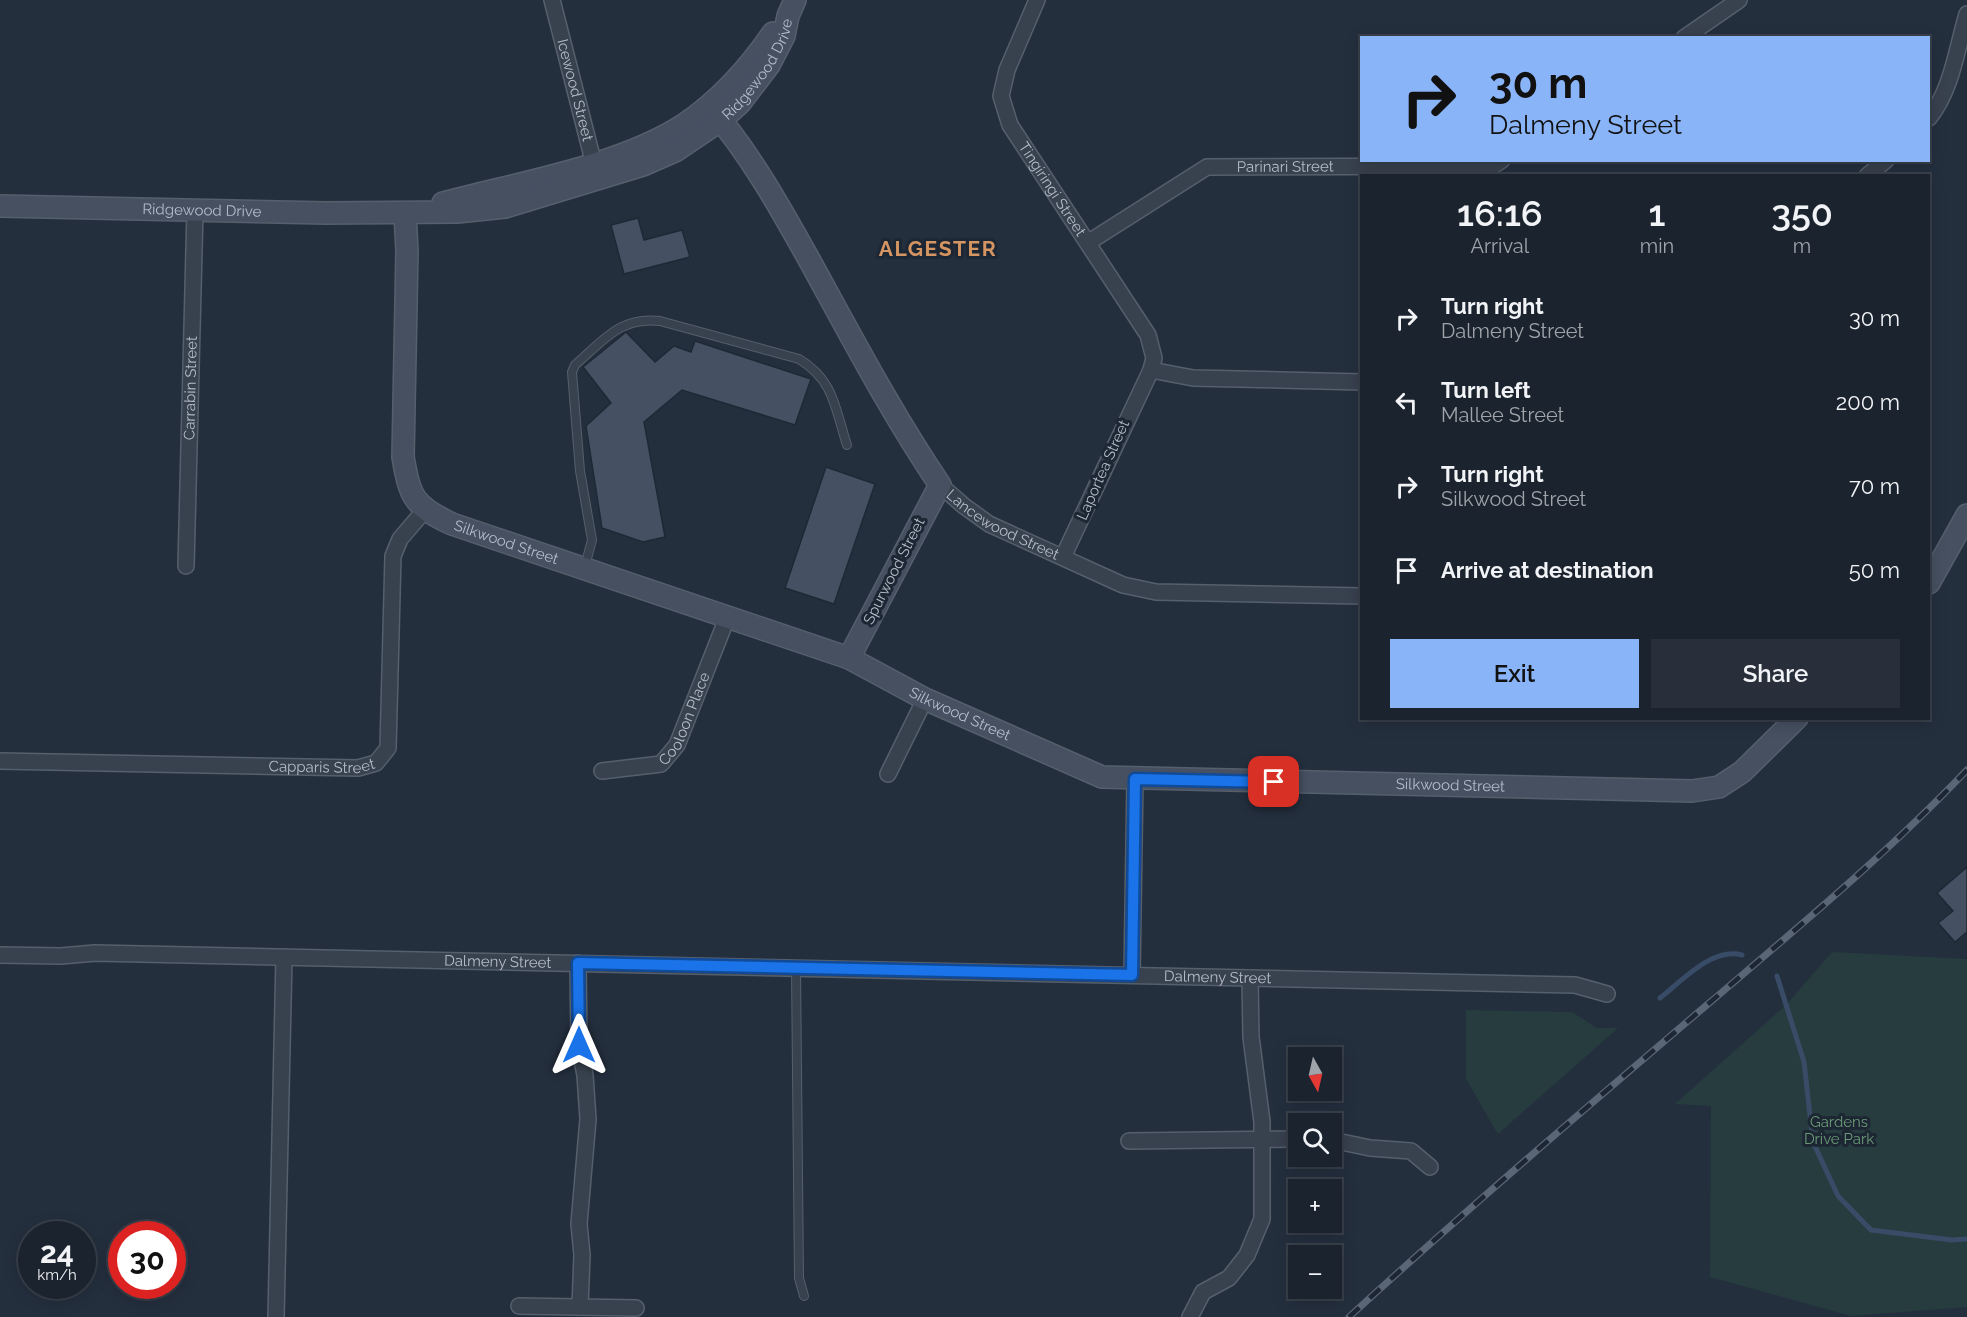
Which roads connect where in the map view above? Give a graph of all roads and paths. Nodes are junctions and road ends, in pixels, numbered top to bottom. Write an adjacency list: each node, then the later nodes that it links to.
1 (552, 0): 11 (street, Icewood Street)
2 (1037, 0): 16 (street, Tingiringi Street)
3 (1739, 0): 6 (street)
4 (791, 8): 7 (street, Ridgewood Drive)
5 (1967, 14): 8 (street)
6 (1687, 36)
7 (715, 113): 11 (street, Ridgewood Drive); 20 (street, Lancewood Street)
8 (1930, 117)
9 (1499, 162): 16 (street, Parinari Street)
10 (1884, 162): 12 (street)
11 (596, 171): 15 (street, Ridgewood Drive)
12 (1869, 174)
13 (0, 206): 14 (street, Ridgewood Drive)
14 (195, 210): 15 (street, Ridgewood Drive); 24 (street, Carrabin Street)
15 (405, 213): 21 (street)
16 (1089, 242): 17 (street, Tingiringi Street)
17 (1147, 376): 18 (street); 23 (street, Laportea Street)
18 (1360, 382)
19 (847, 445): 25 (lane)
20 (940, 485): 23 (street, Lancewood Street); 29 (street, Spurwood Street)
21 (424, 510): 25 (street, Silkwood Street); 32 (street, Capparis Street)
22 (1967, 515): 26 (street)
23 (1063, 557): 27 (street, Lancewood Street)
24 (186, 566)
25 (585, 569): 28 (street, Silkwood Street)
26 (1930, 581)
27 (1360, 596)
28 (728, 618): 29 (street, Silkwood Street); 33 (street, Cooloon Place)
29 (849, 658): 30 (street, Silkwood Street)
30 (925, 699): 34 (street); 35 (street, Silkwood Street)
31 (1795, 720): 35 (street, Silkwood Street)
32 (0, 761)
33 (602, 771)
34 (888, 774)
35 (1135, 779): 40 (street)
36 (0, 955): 37 (street, Dalmeny Street)
37 (284, 957): 38 (street, Dalmeny Street); 52 (street)
38 (578, 963): 39 (street, Dalmeny Street); 50 (street)
39 (796, 968): 40 (street, Dalmeny Street); 48 (lane)
40 (1132, 975): 41 (street, Dalmeny Street)
41 (1250, 978): 42 (street, Dalmeny Street); 43 (street)
42 (1607, 994)
43 (1263, 1137): 44 (street); 45 (street); 53 (street)
44 (1288, 1138)
45 (1129, 1141)
46 (1342, 1142): 47 (street)
47 (1430, 1167)
48 (804, 1296)
49 (519, 1306): 50 (street)
50 (580, 1307): 51 (street)
51 (636, 1308)
52 (276, 1317)
53 (1190, 1317)

